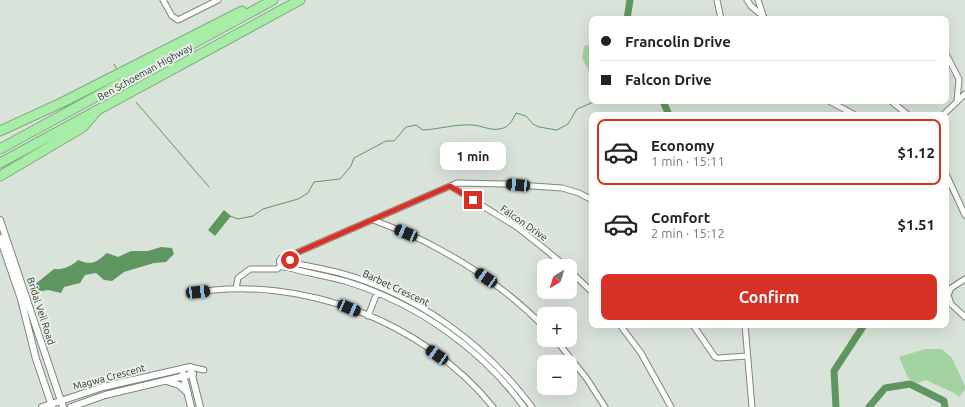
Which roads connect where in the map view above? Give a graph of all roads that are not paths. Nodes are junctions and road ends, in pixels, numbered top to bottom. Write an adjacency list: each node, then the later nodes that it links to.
1 (163, 0): 2 (street)
2 (218, 0)
3 (266, 0): 15 (highway)
4 (273, 0): 24 (highway, Ben Schoeman Highway)
5 (300, 0): 18 (highway, Ben Schoeman Highway)
6 (717, 0): 9 (street)
7 (747, 0): 10 (street)
8 (758, 0): 11 (street)
9 (720, 16)
10 (764, 16)
11 (765, 16)
12 (949, 60): 14 (street)
13 (965, 94): 14 (street)
14 (957, 101): 21 (street)
15 (62, 102): 22 (highway); 23 (highway)
16 (835, 104): 19 (street)
17 (895, 104): 20 (street)
18 (95, 112): 25 (highway, Ben Schoeman Highway); 26 (highway)
19 (849, 112)
20 (904, 112)
21 (946, 112)
22 (0, 131)
23 (0, 137)
24 (0, 149)
25 (0, 163)
26 (0, 176)
27 (949, 180): 30 (street)
28 (450, 186): 29 (street); 32 (street); 35 (street, Falcon Drive)
29 (589, 198)
30 (964, 214)
31 (0, 220): 67 (street, Bridal Veil Road)
32 (373, 220): 34 (street); 49 (street)
33 (0, 238): 68 (street, Bridal Veil Road)
34 (288, 259): 36 (street); 36 (street); 42 (street, Barbet Crescent)
35 (557, 259)
36 (283, 266): 39 (street); 44 (street, Barbet Crescent)
37 (577, 278): 40 (street)
38 (965, 278): 43 (street)
39 (236, 289): 41 (street); 47 (street)
40 (589, 289)
41 (192, 293)
42 (392, 293): 46 (street); 50 (street, Barbet Crescent)
43 (949, 293)
44 (377, 294): 46 (street, Barbet Crescent); 47 (street)
45 (949, 298): 48 (street)
46 (389, 299): 54 (street, Barbet Crescent)
47 (368, 316): 73 (street)
48 (965, 317)
49 (537, 321)
50 (447, 324): 54 (street); 56 (street, Barbet Crescent)
51 (622, 328): 77 (street)
52 (695, 328): 57 (street)
53 (745, 328): 57 (street)
54 (443, 330): 58 (street, Barbet Crescent)
55 (562, 347): 76 (street)
56 (483, 353): 58 (street); 65 (street, Barbet Crescent)
57 (746, 356): 78 (street)
58 (478, 357): 66 (street, Barbet Crescent)
59 (190, 367): 60 (street, Magwa Crescent); 61 (street); 61 (street)
60 (182, 368): 62 (street); 67 (street, Magwa Crescent)
61 (192, 374): 62 (street, Magwa Crescent); 72 (street)
62 (184, 376): 63 (street, Magwa Crescent); 64 (street)
63 (166, 380): 64 (street); 70 (street, Magwa Crescent)
64 (188, 393): 71 (street)
65 (522, 394): 66 (street); 75 (street, Barbet Crescent)
66 (518, 398): 74 (street, Barbet Crescent)
67 (62, 404): 68 (street, Magwa Crescent)
68 (52, 406): 69 (street, Magwa Crescent)
69 (42, 407)
70 (71, 407)
71 (191, 407)
72 (200, 407)
73 (493, 407)
74 (524, 407)
75 (532, 407)
76 (605, 407)
77 (672, 407)
78 (752, 407)

